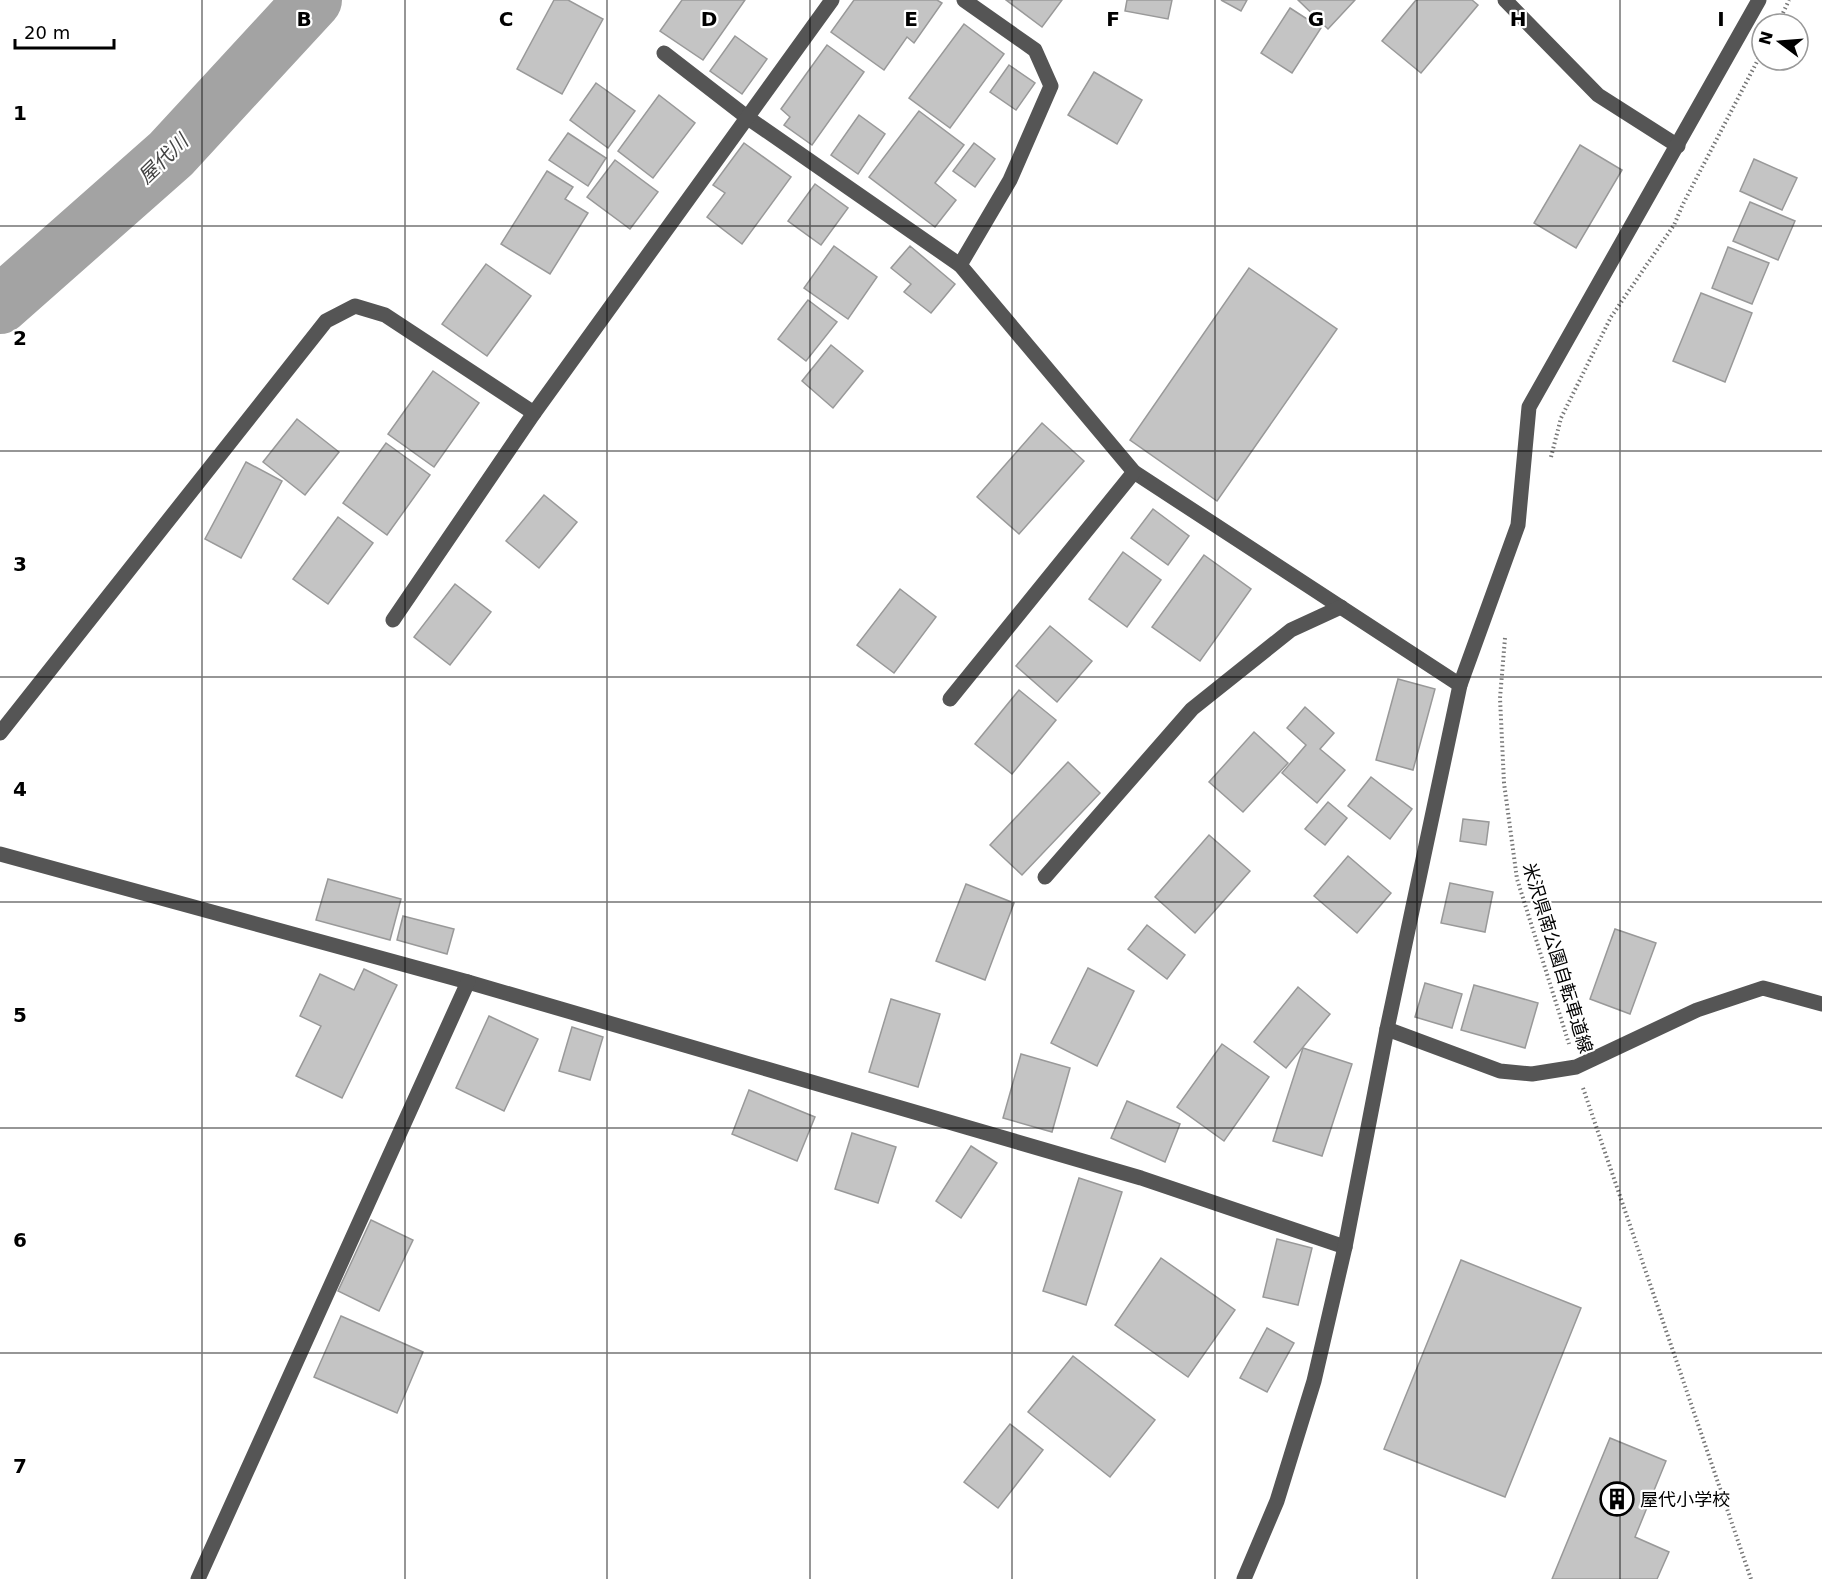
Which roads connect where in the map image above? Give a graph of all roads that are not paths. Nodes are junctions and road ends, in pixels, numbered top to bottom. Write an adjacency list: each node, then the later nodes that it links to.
1 (832, 0): 6 (street)
2 (964, 0): 8 (street)
3 (1505, 0): 7 (street)
4 (1760, 0): 7 (street)
5 (664, 53): 6 (street)
6 (748, 118): 8 (street); 9 (street)
7 (1678, 146): 13 (street)
8 (960, 265): 10 (street)
9 (534, 413): 12 (street); 15 (street)
10 (1134, 472): 11 (street); 14 (street)
11 (1341, 607): 13 (street); 17 (street)
12 (393, 620)
13 (1460, 685): 20 (street)
14 (950, 699)
15 (0, 732)
16 (0, 854): 18 (street)
17 (1045, 877)
18 (468, 982): 21 (street); 22 (street)
19 (1822, 1004): 20 (street)
20 (1387, 1029): 21 (street)
21 (1345, 1247): 23 (street)
22 (198, 1579)
23 (1244, 1579)

